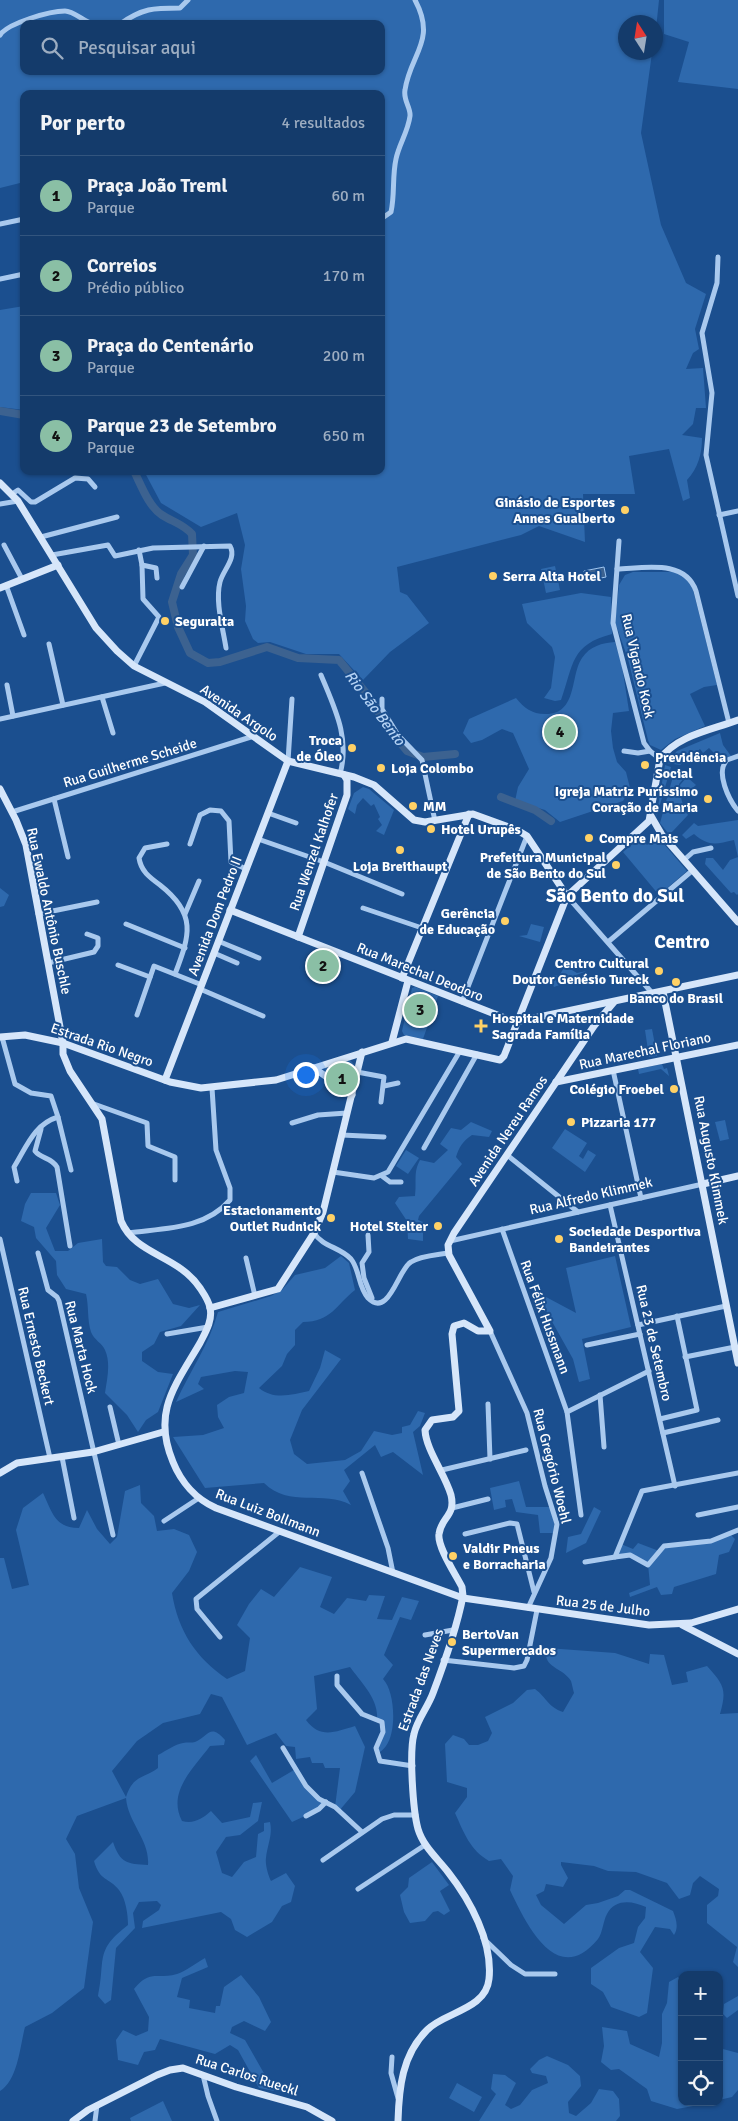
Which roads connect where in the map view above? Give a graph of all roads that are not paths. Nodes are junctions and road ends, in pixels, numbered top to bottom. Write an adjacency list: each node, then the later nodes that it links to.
1 (188, 0): 5 (street)
2 (415, 0): 8 (street)
3 (26, 20): 4 (street)
4 (85, 20)
5 (126, 20)
6 (20, 22): 7 (street)
7 (0, 36)
8 (385, 216)
9 (20, 220): 10 (street)
10 (0, 224)
11 (718, 257): 20 (street)
12 (20, 275): 13 (street)
13 (0, 279)
14 (0, 483): 16 (main road, Avenida Argolo)
15 (95, 487): 16 (street)
16 (11, 493): 17 (main road, Avenida Argolo)
17 (18, 501): 18 (street); 22 (main road, Avenida Argolo)
18 (0, 504)
19 (738, 511): 20 (street)
20 (719, 515): 35 (street)
21 (117, 517): 22 (street)
22 (42, 537): 27 (main road, Avenida Argolo)
23 (618, 540): 30 (street, Rua Vigando Kock)
24 (4, 545): 32 (street)
25 (197, 546): 26 (street); 34 (street); 38 (street)
26 (139, 550): 27 (street); 29 (street)
27 (52, 555): 28 (main road, Avenida Argolo)
28 (58, 565): 32 (main road); 39 (main road, Avenida Argolo)
29 (142, 565): 31 (street); 39 (street)
30 (616, 569): 52 (street); 56 (street, Rua Vigando Kock)
31 (157, 578)
32 (22, 579): 33 (main road)
33 (3, 586): 36 (street)
34 (182, 587)
35 (738, 596)
36 (24, 635)
37 (50, 644): 48 (street)
38 (226, 648)
39 (134, 666): 41 (main road, Avenida Argolo)
40 (321, 675): 60 (street)
41 (151, 676): 42 (main road, Avenida Argolo); 44 (street)
42 (165, 683): 44 (street); 54 (main road, Avenida Argolo)
43 (7, 685): 49 (street)
44 (148, 687): 45 (street)
45 (102, 697): 48 (street); 53 (street)
46 (292, 698): 59 (street)
47 (382, 699): 68 (street)
48 (63, 705): 49 (street)
49 (13, 716): 50 (street)
50 (0, 719)
51 (738, 720): 52 (main road)
52 (729, 723): 58 (main road)
53 (113, 733)
54 (254, 736): 59 (main road, Avenida Argolo); 62 (street, Rua Guilherme Scheide)
55 (624, 751): 56 (street)
56 (650, 751): 58 (street, Rua Vigando Kock)
57 (738, 756): 63 (street)
58 (660, 759): 67 (main road)
59 (288, 761): 60 (main road, Avenida Argolo); 65 (main road, Avenida Dom Pedro II)
60 (342, 775): 68 (main road, Avenida Argolo); 79 (main road, Rua Wenzel Kalhofer)
61 (0, 789): 64 (main road, Rua Ewaldo Antônio Buschle)
62 (54, 799): 64 (street, Rua Guilherme Scheide); 77 (street)
63 (738, 811)
64 (12, 812): 88 (main road, Rua Ewaldo Antônio Buschle)
65 (268, 812): 69 (street); 73 (main road, Avenida Dom Pedro II)
66 (469, 814): 68 (main road, Avenida Argolo); 72 (main road, Avenida Argolo); 92 (main road)
67 (651, 816): 70 (main road); 71 (main road)
68 (435, 821)
69 (296, 823)
70 (639, 831): 71 (main road); 84 (main road)
71 (662, 835): 78 (main road)
72 (527, 836): 84 (main road); 110 (street)
73 (258, 839): 79 (street); 80 (main road, Avenida Dom Pedro II)
74 (167, 844): 89 (street)
75 (190, 844): 80 (street)
76 (711, 848): 78 (street)
77 (68, 857)
78 (684, 860): 81 (main road)
79 (324, 862): 83 (street); 94 (main road, Rua Wenzel Kalhofer)
80 (246, 869): 87 (main road, Avenida Dom Pedro II)
81 (693, 870): 90 (main road); 96 (street)
82 (199, 881): 89 (street)
83 (402, 894)
84 (567, 896): 96 (street); 115 (main road)
85 (97, 902): 88 (street)
86 (363, 908): 92 (street)
87 (230, 910): 94 (main road, Rua Marechal Deodoro); 95 (main road, Avenida Dom Pedro II)
88 (38, 914): 100 (main road, Rua Ewaldo Antônio Buschle)
89 (186, 914): 97 (street)
90 (738, 922)
91 (126, 924): 97 (street)
92 (422, 928): 106 (main road)
93 (87, 934): 100 (street)
94 (298, 937): 106 (main road, Rua Marechal Deodoro)
95 (218, 941): 98 (main road, Avenida Dom Pedro II); 99 (street)
96 (608, 942): 109 (street)
97 (185, 948): 103 (street)
98 (214, 954): 101 (street); 107 (main road, Avenida Dom Pedro II)
99 (259, 958)
100 (48, 963): 119 (main road, Rua Ewaldo Antônio Buschle)
101 (237, 963)
102 (118, 965): 105 (street)
103 (175, 974): 105 (street); 107 (street)
104 (738, 976): 108 (main road)
105 (150, 977): 113 (street)
106 (405, 979): 110 (main road, Rua Marechal Deodoro); 118 (main road)
107 (201, 987): 114 (street); 128 (main road, Avenida Dom Pedro II)
108 (662, 992): 109 (main road); 124 (main road, Rua Augusto Klimmek)
109 (653, 994): 111 (main road)
110 (462, 1002): 115 (main road, Rua Marechal Deodoro)
111 (614, 1002): 112 (main road); 116 (main road, Avenida Nereu Ramos)
112 (590, 1007): 115 (main road); 116 (main road)
113 (137, 1015)
114 (264, 1016)
115 (518, 1023): 123 (main road, Estrada Rio Negro)
116 (594, 1026): 129 (main road, Avenida Nereu Ramos)
117 (1, 1037): 119 (main road, Estrada Rio Negro); 137 (street)
118 (392, 1042): 121 (main road, Estrada Rio Negro); 122 (main road, Estrada Rio Negro)
119 (63, 1043): 128 (main road, Estrada Rio Negro); 135 (main road)
120 (738, 1045): 124 (main road, Rua Marechal Floriano)
121 (460, 1050): 123 (main road, Estrada Rio Negro); 146 (street)
122 (362, 1052): 125 (main road, Estrada Rio Negro); 127 (main road)
123 (477, 1054): 142 (street)
124 (677, 1057): 126 (main road, Rua Marechal Floriano); 151 (main road, Rua Augusto Klimmek)
125 (314, 1068): 132 (main road, Estrada Rio Negro); 133 (main road)
126 (613, 1070): 129 (main road, Rua Marechal Floriano); 152 (street)
127 (357, 1072): 131 (street); 133 (main road)
128 (165, 1080): 132 (main road, Estrada Rio Negro)
129 (556, 1082): 143 (main road, Avenida Nereu Ramos)
130 (398, 1083): 131 (street)
131 (384, 1086): 134 (street)
132 (212, 1088): 157 (street)
133 (352, 1095): 136 (main road)
134 (381, 1102)
135 (94, 1104): 148 (street); 157 (main road)
136 (347, 1113): 138 (street); 140 (main road)
137 (58, 1117): 139 (street); 144 (street)
138 (292, 1123)
139 (43, 1124): 149 (street); 161 (street)
140 (342, 1135): 141 (street); 145 (main road)
141 (384, 1136)
142 (424, 1148)
143 (508, 1155): 154 (street); 160 (main road, Avenida Nereu Ramos)
144 (71, 1170)
145 (333, 1172): 146 (street); 156 (main road)
146 (382, 1176): 150 (street)
147 (738, 1176): 151 (main road, Rua Alfredo Klimmek)
148 (175, 1180)
149 (17, 1181)
150 (401, 1182)
151 (703, 1184): 152 (street, Rua Alfredo Klimmek); 167 (main road, Rua Augusto Klimmek)
152 (641, 1198): 153 (street, Rua Alfredo Klimmek)
153 (610, 1205): 154 (street, Rua Alfredo Klimmek); 170 (street, Rua 23 de Setembro)
154 (578, 1212): 155 (street, Rua Alfredo Klimmek)
155 (502, 1229): 160 (street, Rua Alfredo Klimmek); 183 (street, Rua Félix Hussmann)
156 (314, 1232): 165 (main road); 166 (street)
157 (128, 1233): 168 (main road)
158 (368, 1234): 166 (street)
159 (0, 1239): 193 (street, Rua Ernesto Beckert)
160 (449, 1241): 162 (main road, Avenida Nereu Ramos)
161 (70, 1246)
162 (448, 1252): 166 (street); 172 (main road)
163 (38, 1253): 191 (street, Rua Marta Hock)
164 (246, 1258): 165 (street)
165 (256, 1296): 168 (main road)
166 (373, 1301)
167 (726, 1306): 169 (street); 176 (main road, Rua Augusto Klimmek)
168 (210, 1308): 171 (main road)
169 (676, 1316): 170 (street); 177 (street)
170 (638, 1325): 174 (street, Rua 23 de Setembro)
171 (208, 1327): 173 (street); 186 (main road)
172 (490, 1331): 195 (main road); 215 (street, Rua Gregório Woehl)
173 (167, 1334)
174 (640, 1334): 175 (street); 179 (street, Rua 23 de Setembro)
175 (587, 1345)
176 (735, 1347): 177 (street); 178 (main road, Rua Augusto Klimmek)
177 (685, 1357): 184 (street)
178 (738, 1363)
179 (649, 1371): 180 (street); 184 (street, Rua 23 de Setembro)
180 (600, 1395): 183 (street); 189 (street)
181 (488, 1404): 194 (street)
182 (110, 1407): 188 (street)
183 (566, 1412): 204 (street, Rua Félix Hussmann)
184 (660, 1420): 187 (street, Rua 23 de Setembro)
185 (718, 1420): 187 (street)
186 (163, 1432): 188 (main road); 200 (main road, Rua Luiz Bollmann)
187 (663, 1433): 199 (street, Rua 23 de Setembro)
188 (119, 1445): 191 (main road)
189 (604, 1447)
190 (526, 1450): 194 (street)
191 (93, 1452): 192 (main road); 211 (street, Rua Marta Hock)
192 (62, 1456): 193 (main road); 206 (street)
193 (50, 1458): 196 (main road)
194 (490, 1459): 195 (street)
195 (442, 1470): 203 (main road)
196 (0, 1473)
197 (362, 1473): 214 (street)
198 (738, 1473): 199 (street)
199 (675, 1486): 212 (street)
200 (198, 1498): 207 (street); 209 (main road, Rua Luiz Bollmann)
201 (488, 1500): 203 (street)
202 (738, 1507): 205 (street)
203 (452, 1508): 216 (main road)
204 (581, 1515)
205 (698, 1515)
206 (74, 1518)
207 (164, 1520)
208 (738, 1530): 212 (street)
209 (279, 1532): 214 (main road, Rua Luiz Bollmann); 225 (street)
210 (465, 1534): 215 (street)
211 (113, 1535)
212 (615, 1557): 213 (street)
213 (585, 1562)
214 (393, 1573): 216 (main road, Rua Luiz Bollmann)
215 (534, 1593): 217 (street, Rua Gregório Woehl)
216 (462, 1598): 217 (main road, Rua 25 de Julho); 222 (main road, Estrada das Neves)
217 (528, 1608): 219 (main road, Rua 25 de Julho)
218 (738, 1609): 220 (main road, Rua 25 de Julho)
219 (537, 1610): 221 (main road, Rua 25 de Julho); 227 (street)
220 (697, 1622): 221 (main road, Rua 25 de Julho); 223 (main road)
221 (682, 1625): 223 (main road)
222 (453, 1630): 224 (street); 227 (main road, Estrada das Neves)
223 (697, 1633): 226 (main road)
224 (425, 1635)
225 (220, 1637)
226 (738, 1654)
227 (444, 1660): 230 (main road, Estrada das Neves)
228 (337, 1676): 230 (street)
229 (283, 1748): 231 (street)
230 (413, 1766): 232 (main road, Estrada das Neves)
231 (326, 1802): 233 (street); 234 (street)
232 (416, 1815): 234 (street); 235 (main road, Estrada das Neves)
233 (306, 1816)
234 (362, 1832): 236 (street)
235 (425, 1845): 237 (street); 238 (main road, Estrada das Neves)
236 (323, 1860)
237 (358, 1889)
238 (483, 1938): 239 (street); 242 (main road, Estrada das Neves)
239 (554, 1974)
240 (392, 2057): 242 (street)
241 (203, 2074): 243 (main road, Rua Carlos Rueckl); 246 (street); 247 (main road, Rua Carlos Rueckl)
242 (398, 2098): 248 (main road, Estrada das Neves)
243 (97, 2105): 244 (main road, Rua Carlos Rueckl); 245 (street)
244 (73, 2121)
245 (95, 2121)
246 (217, 2121)
247 (332, 2121)
248 (398, 2121)

